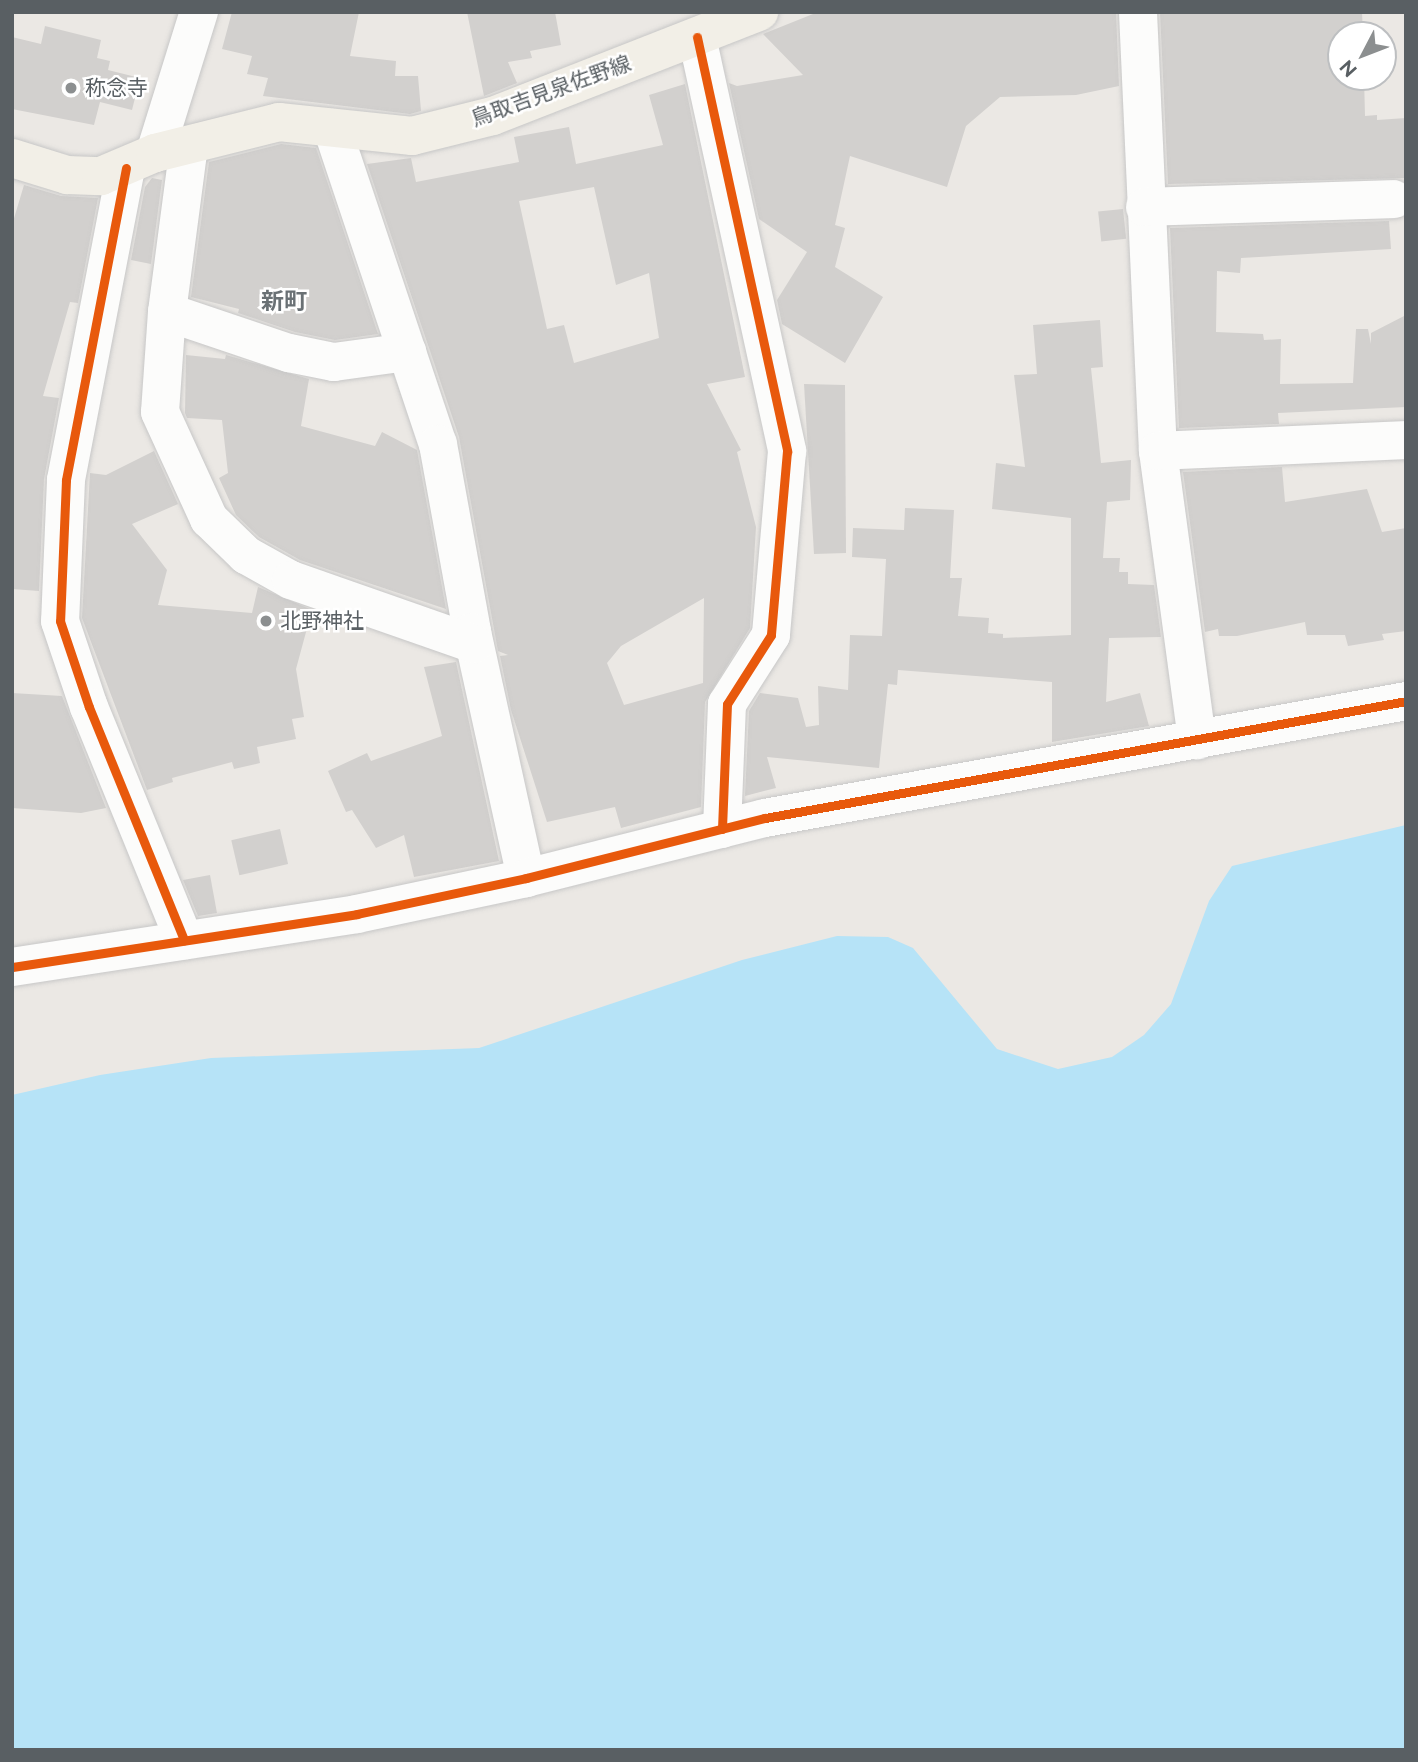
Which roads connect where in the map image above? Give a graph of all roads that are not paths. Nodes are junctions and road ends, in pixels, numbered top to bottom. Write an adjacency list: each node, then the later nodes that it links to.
1 (199, 12): 6 (street)
2 (759, 12): 4 (main road, 鳥取吉見泉佐野線)
3 (1138, 12): 9 (street)
4 (697, 37): 5 (main road, 鳥取吉見泉佐野線); 17 (street)
5 (332, 128): 6 (main road, 鳥取吉見泉佐野線); 11 (street)
6 (157, 155): 7 (main road, 鳥取吉見泉佐野線); 10 (street); 19 (street)
7 (12, 158)
8 (1394, 199): 9 (street)
9 (1145, 207): 13 (street)
10 (167, 312): 11 (street); 14 (street)
11 (407, 352): 14 (street)
12 (1406, 440): 13 (street)
13 (1158, 451): 16 (street)
14 (474, 644): 18 (street)
15 (1406, 701): 16 (street)
16 (1197, 740): 17 (street)
17 (722, 829): 18 (street)
18 (526, 878): 19 (street)
19 (184, 940): 20 (street)
20 (12, 967)

